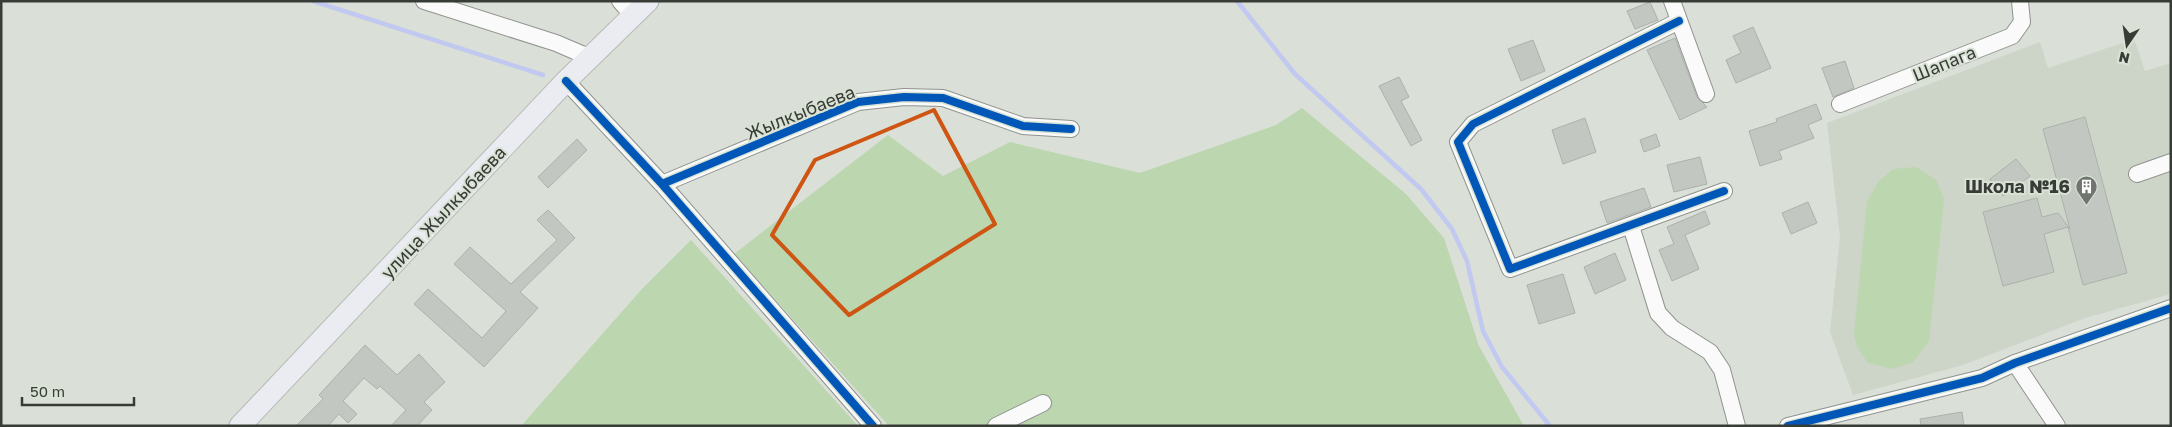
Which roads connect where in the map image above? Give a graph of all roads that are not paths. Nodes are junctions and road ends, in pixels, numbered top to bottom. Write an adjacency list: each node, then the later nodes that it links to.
1 (424, 1): 6 (street)
2 (1672, 1): 5 (street)
3 (2020, 1): 9 (street, Шапага)
4 (634, 6): 6 (main road, улица Жылкыбаева)
5 (1679, 21): 8 (street); 15 (street)
6 (591, 58): 7 (main road, улица Жылкыбаева)
7 (566, 81): 13 (street); 20 (main road, улица Жылкыбаева)
8 (1706, 94)
9 (1840, 104)
10 (1071, 129): 13 (street, Жылкыбаева)
11 (2171, 162): 12 (street)
12 (2137, 174)
13 (662, 184): 21 (street)
14 (1724, 191): 15 (street)
15 (1631, 226): 23 (street)
16 (2171, 308): 17 (street)
17 (2015, 362): 19 (street); 25 (street)
18 (1043, 404): 22 (street)
19 (1847, 419): 24 (street)
20 (240, 426)
21 (873, 426)
22 (996, 426)
23 (1737, 426)
24 (1788, 426)
25 (2057, 426)

